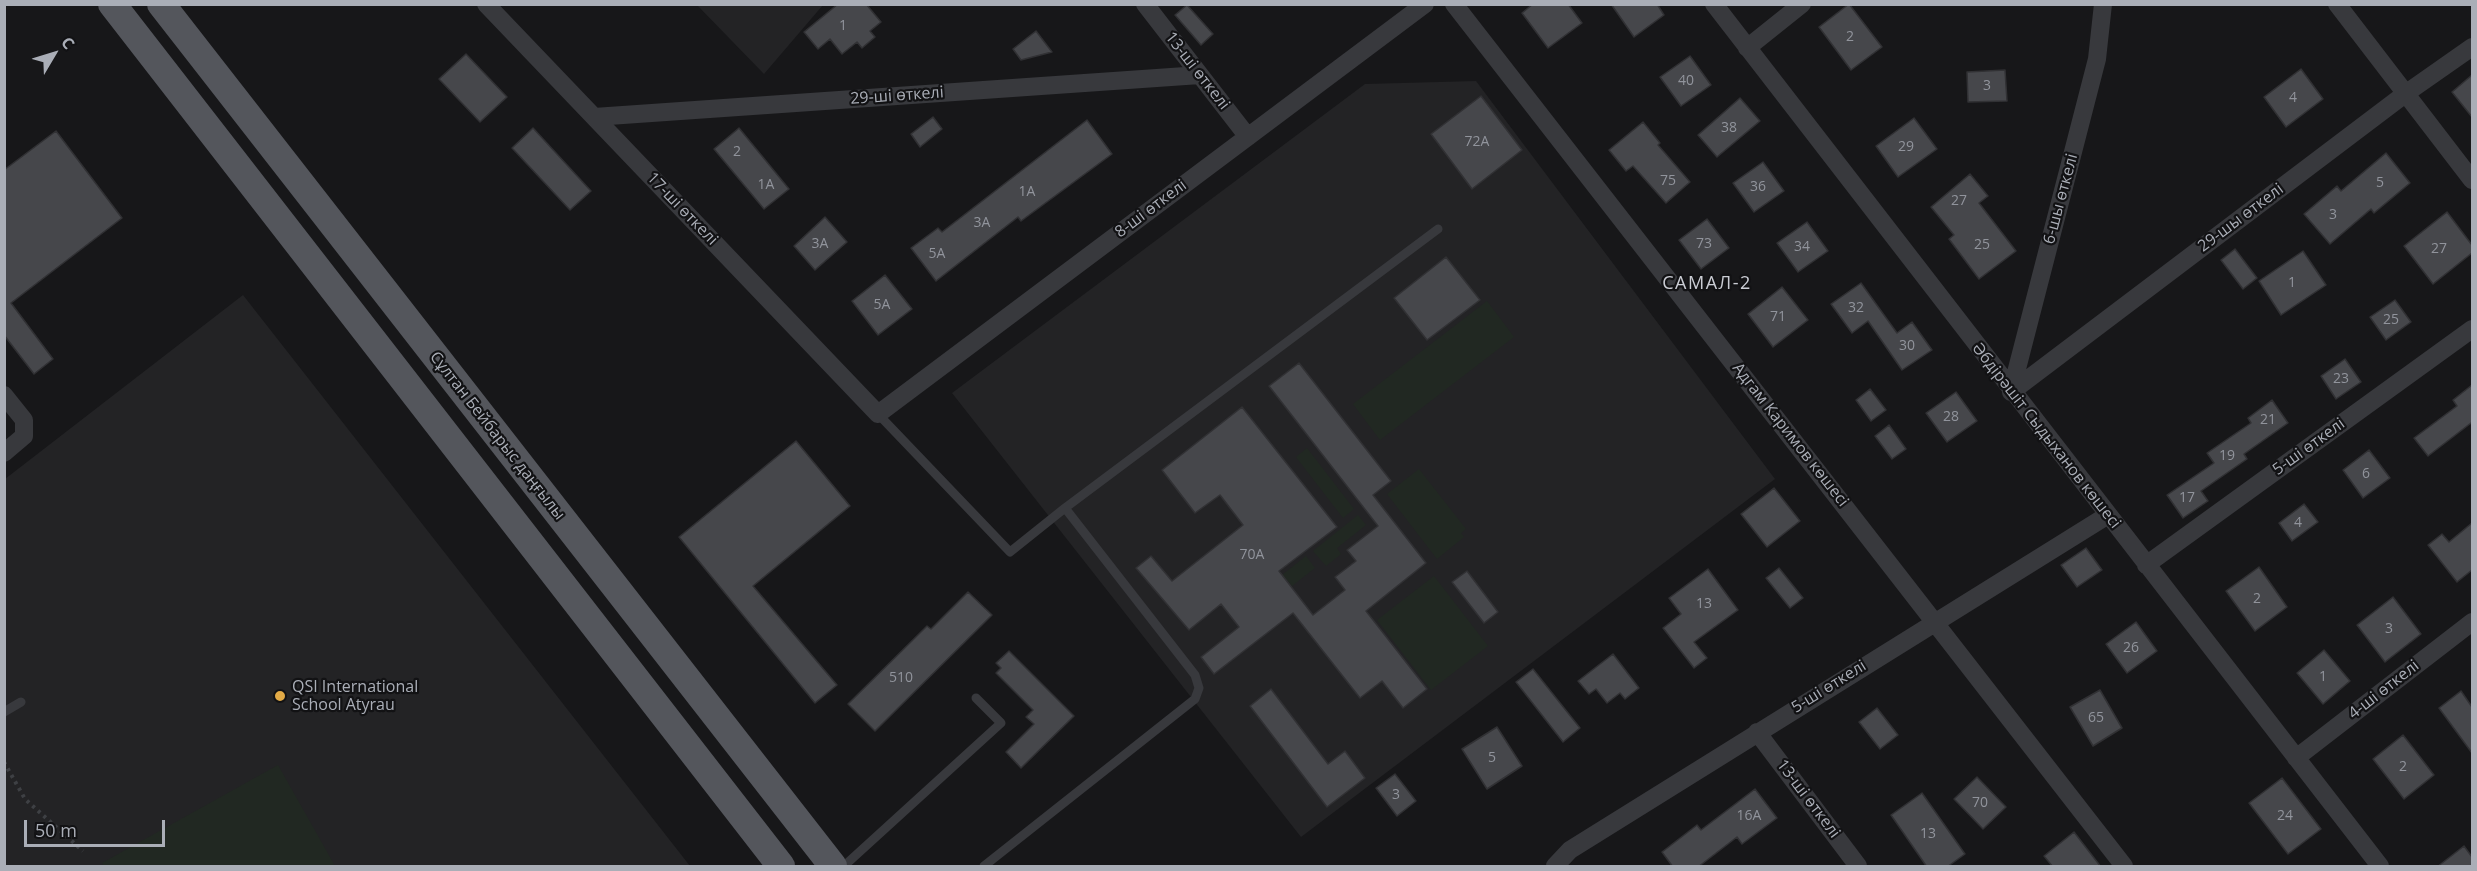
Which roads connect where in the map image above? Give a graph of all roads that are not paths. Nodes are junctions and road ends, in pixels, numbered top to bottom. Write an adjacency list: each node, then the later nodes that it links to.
1 (112, 4): 34 (main road)
2 (161, 4): 35 (main road, Сұлтан Бейбарыс даңғылы)
3 (486, 4): 15 (street, 17-ші өткелі)
4 (1145, 4): 13 (street, 13-ші өткелі)
5 (1454, 4): 27 (street, Адгам Каримов көшесі)
6 (1714, 4): 12 (street, Әбдірәшіт Сыдыханов көшесі)
7 (1802, 4): 12 (street)
8 (2103, 4): 20 (street, 6-шы өткелі)
9 (2337, 4): 14 (street)
10 (1423, 5): 16 (street, 8-ші өткелі)
11 (2472, 46): 14 (street, 29-шы өткелі)
12 (1747, 48): 20 (street, Әбдірәшіт Сыдыханов көшесі)
13 (1200, 75): 15 (street, 29-ші өткелі); 16 (street, 13-ші өткелі)
14 (2405, 94): 17 (street); 20 (street, 29-шы өткелі)
15 (594, 117): 22 (street, 17-ші өткелі)
16 (1248, 137): 22 (street, 8-ші өткелі)
17 (2472, 180)
18 (1438, 229): 24 (lane)
19 (2472, 328): 26 (street, 5-ші өткелі)
20 (2011, 392): 25 (street, Әбдірәшіт Сыдыханов көшесі)
21 (4, 395): 23 (street)
22 (878, 414): 24 (lane)
23 (4, 453)
24 (1065, 508): 37 (lane)
25 (2108, 515): 26 (street, Әбдірәшіт Сыдыханов көшесі); 27 (street, 5-ші өткелі)
26 (2146, 564): 33 (street, Әбдірәшіт Сыдыханов көшесі)
27 (1935, 620): 32 (street, 5-ші өткелі); 40 (street, Адгам Каримов көшесі)
28 (2472, 622): 33 (street, 4-ші өткелі)
29 (976, 698): 36 (lane)
30 (21, 702): 31 (lane)
31 (4, 712)
32 (1757, 732): 38 (street, 5-ші өткелі); 39 (street, 13-ші өткелі)
33 (2296, 758): 41 (street, Әбдірәшіт Сыдыханов көшесі)
34 (781, 867)
35 (833, 867)
36 (844, 867)
37 (984, 867)
38 (1555, 867)
39 (1858, 867)
40 (2124, 867)
41 (2380, 867)

